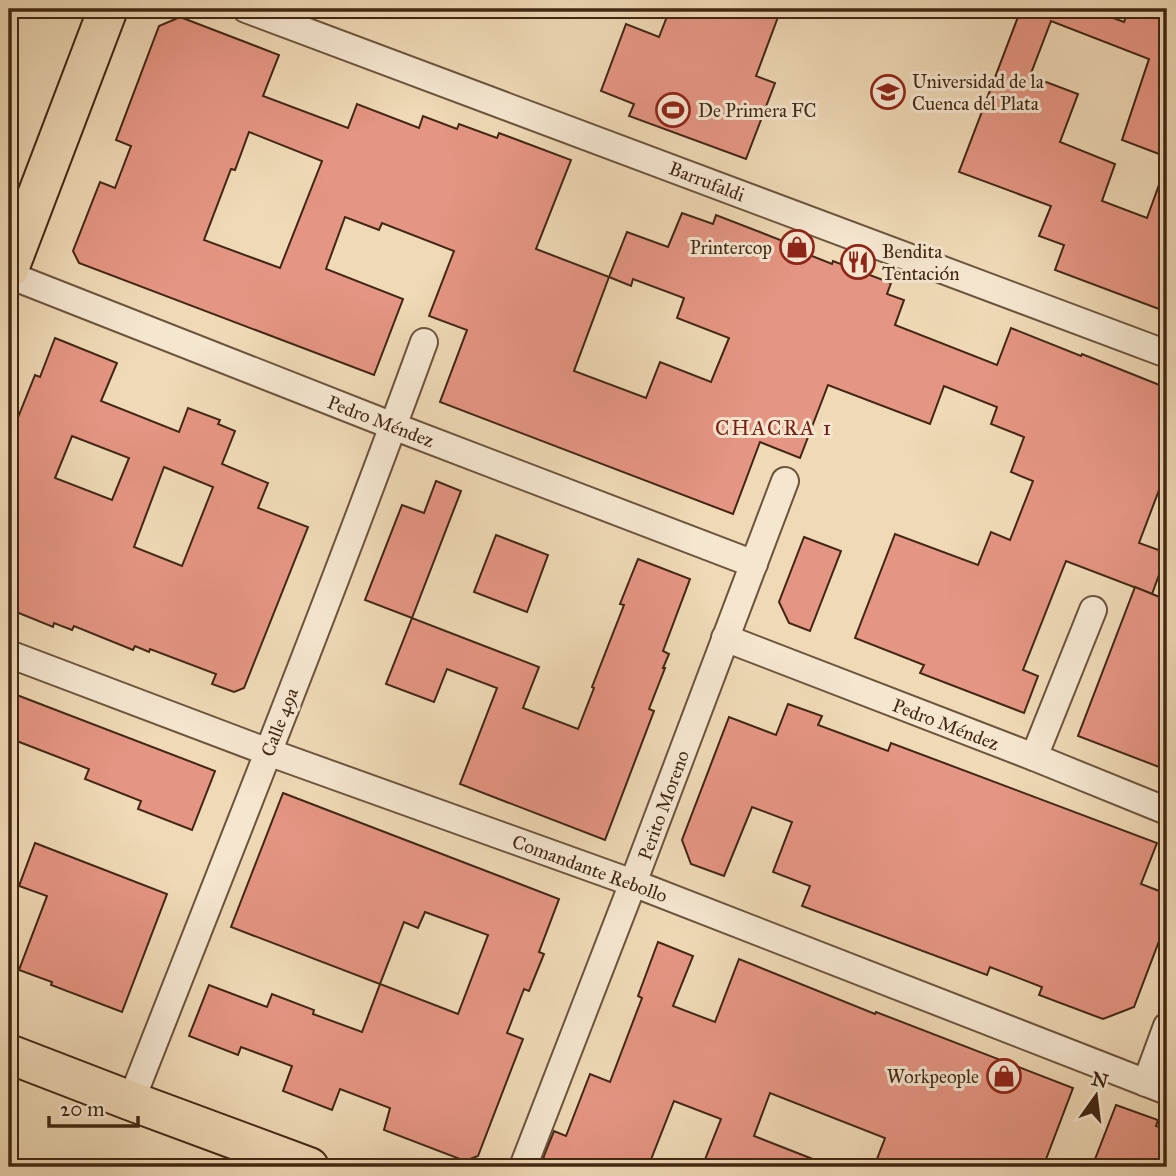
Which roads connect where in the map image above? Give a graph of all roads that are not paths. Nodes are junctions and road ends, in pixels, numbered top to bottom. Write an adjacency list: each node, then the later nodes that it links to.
1 (108, 9): 3 (main road)
2 (246, 9): 6 (street, Barrufaldi)
3 (9, 269)
4 (9, 275): 7 (street, Pedro Méndez)
5 (424, 342): 7 (street, Calle 49a)
6 (1167, 354)
7 (393, 426): 9 (street, Pedro Méndez); 13 (street, Calle 49a)
8 (785, 481): 9 (street, Perito Moreno)
9 (754, 564): 11 (street, Perito Moreno)
10 (1093, 610): 14 (street)
11 (725, 638): 14 (street, Pedro Méndez); 16 (street, Perito Moreno)
12 (9, 654): 13 (street, Comandante Rebollo)
13 (268, 752): 16 (street, Comandante Rebollo); 20 (street, Calle 49a)
14 (1034, 757): 15 (street, Pedro Méndez)
15 (1167, 811)
16 (634, 883): 19 (street, Comandante Rebollo); 22 (street, Perito Moreno)
17 (1167, 1026): 19 (street)
18 (9, 1054): 20 (main road)
19 (1157, 1087)
20 (131, 1101): 21 (main road)
21 (309, 1167)
22 (523, 1167)

